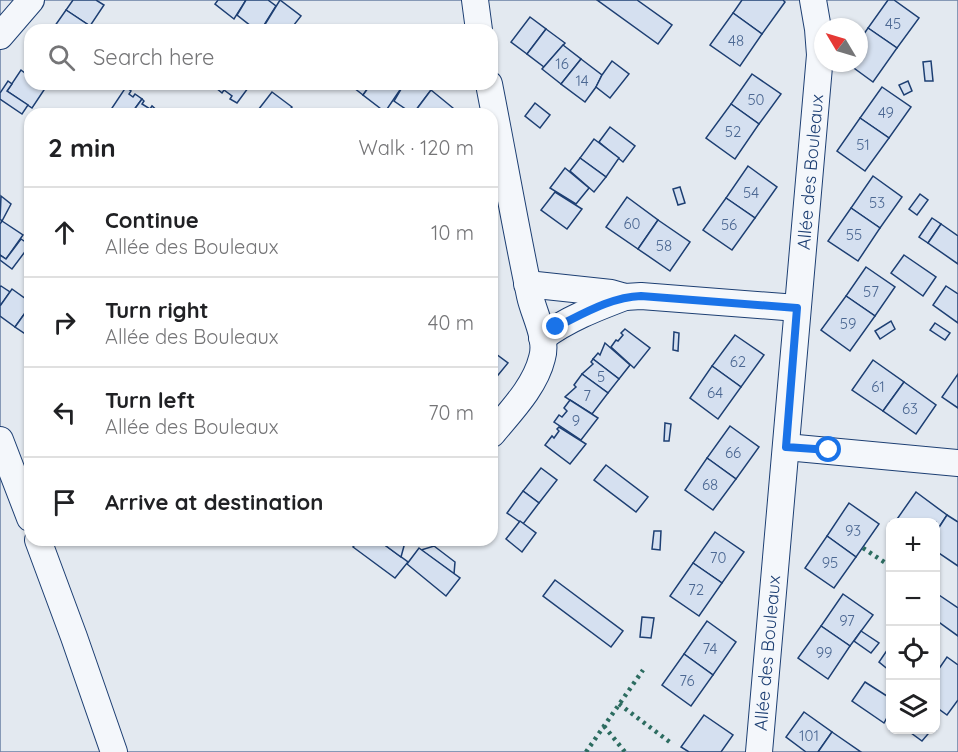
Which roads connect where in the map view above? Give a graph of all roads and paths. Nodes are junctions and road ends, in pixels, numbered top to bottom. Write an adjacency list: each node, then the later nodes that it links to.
1 (31, 0): 5 (street)
2 (475, 0): 4 (street)
3 (813, 0): 11 (street, Allée des Bouleaux)
4 (478, 24)
5 (0, 36)
6 (490, 90): 7 (street)
7 (494, 108)
8 (498, 130): 9 (street)
9 (530, 294): 10 (street); 12 (street)
10 (625, 297): 11 (street); 12 (street)
11 (797, 308): 15 (street, Allée des Bouleaux)
12 (542, 338): 13 (street)
13 (498, 426)
14 (0, 440): 17 (street)
15 (786, 447): 16 (street); 20 (street, Allée des Bouleaux)
16 (958, 463)
17 (24, 483)
18 (40, 546): 19 (street)
19 (114, 752)
20 (759, 752)

